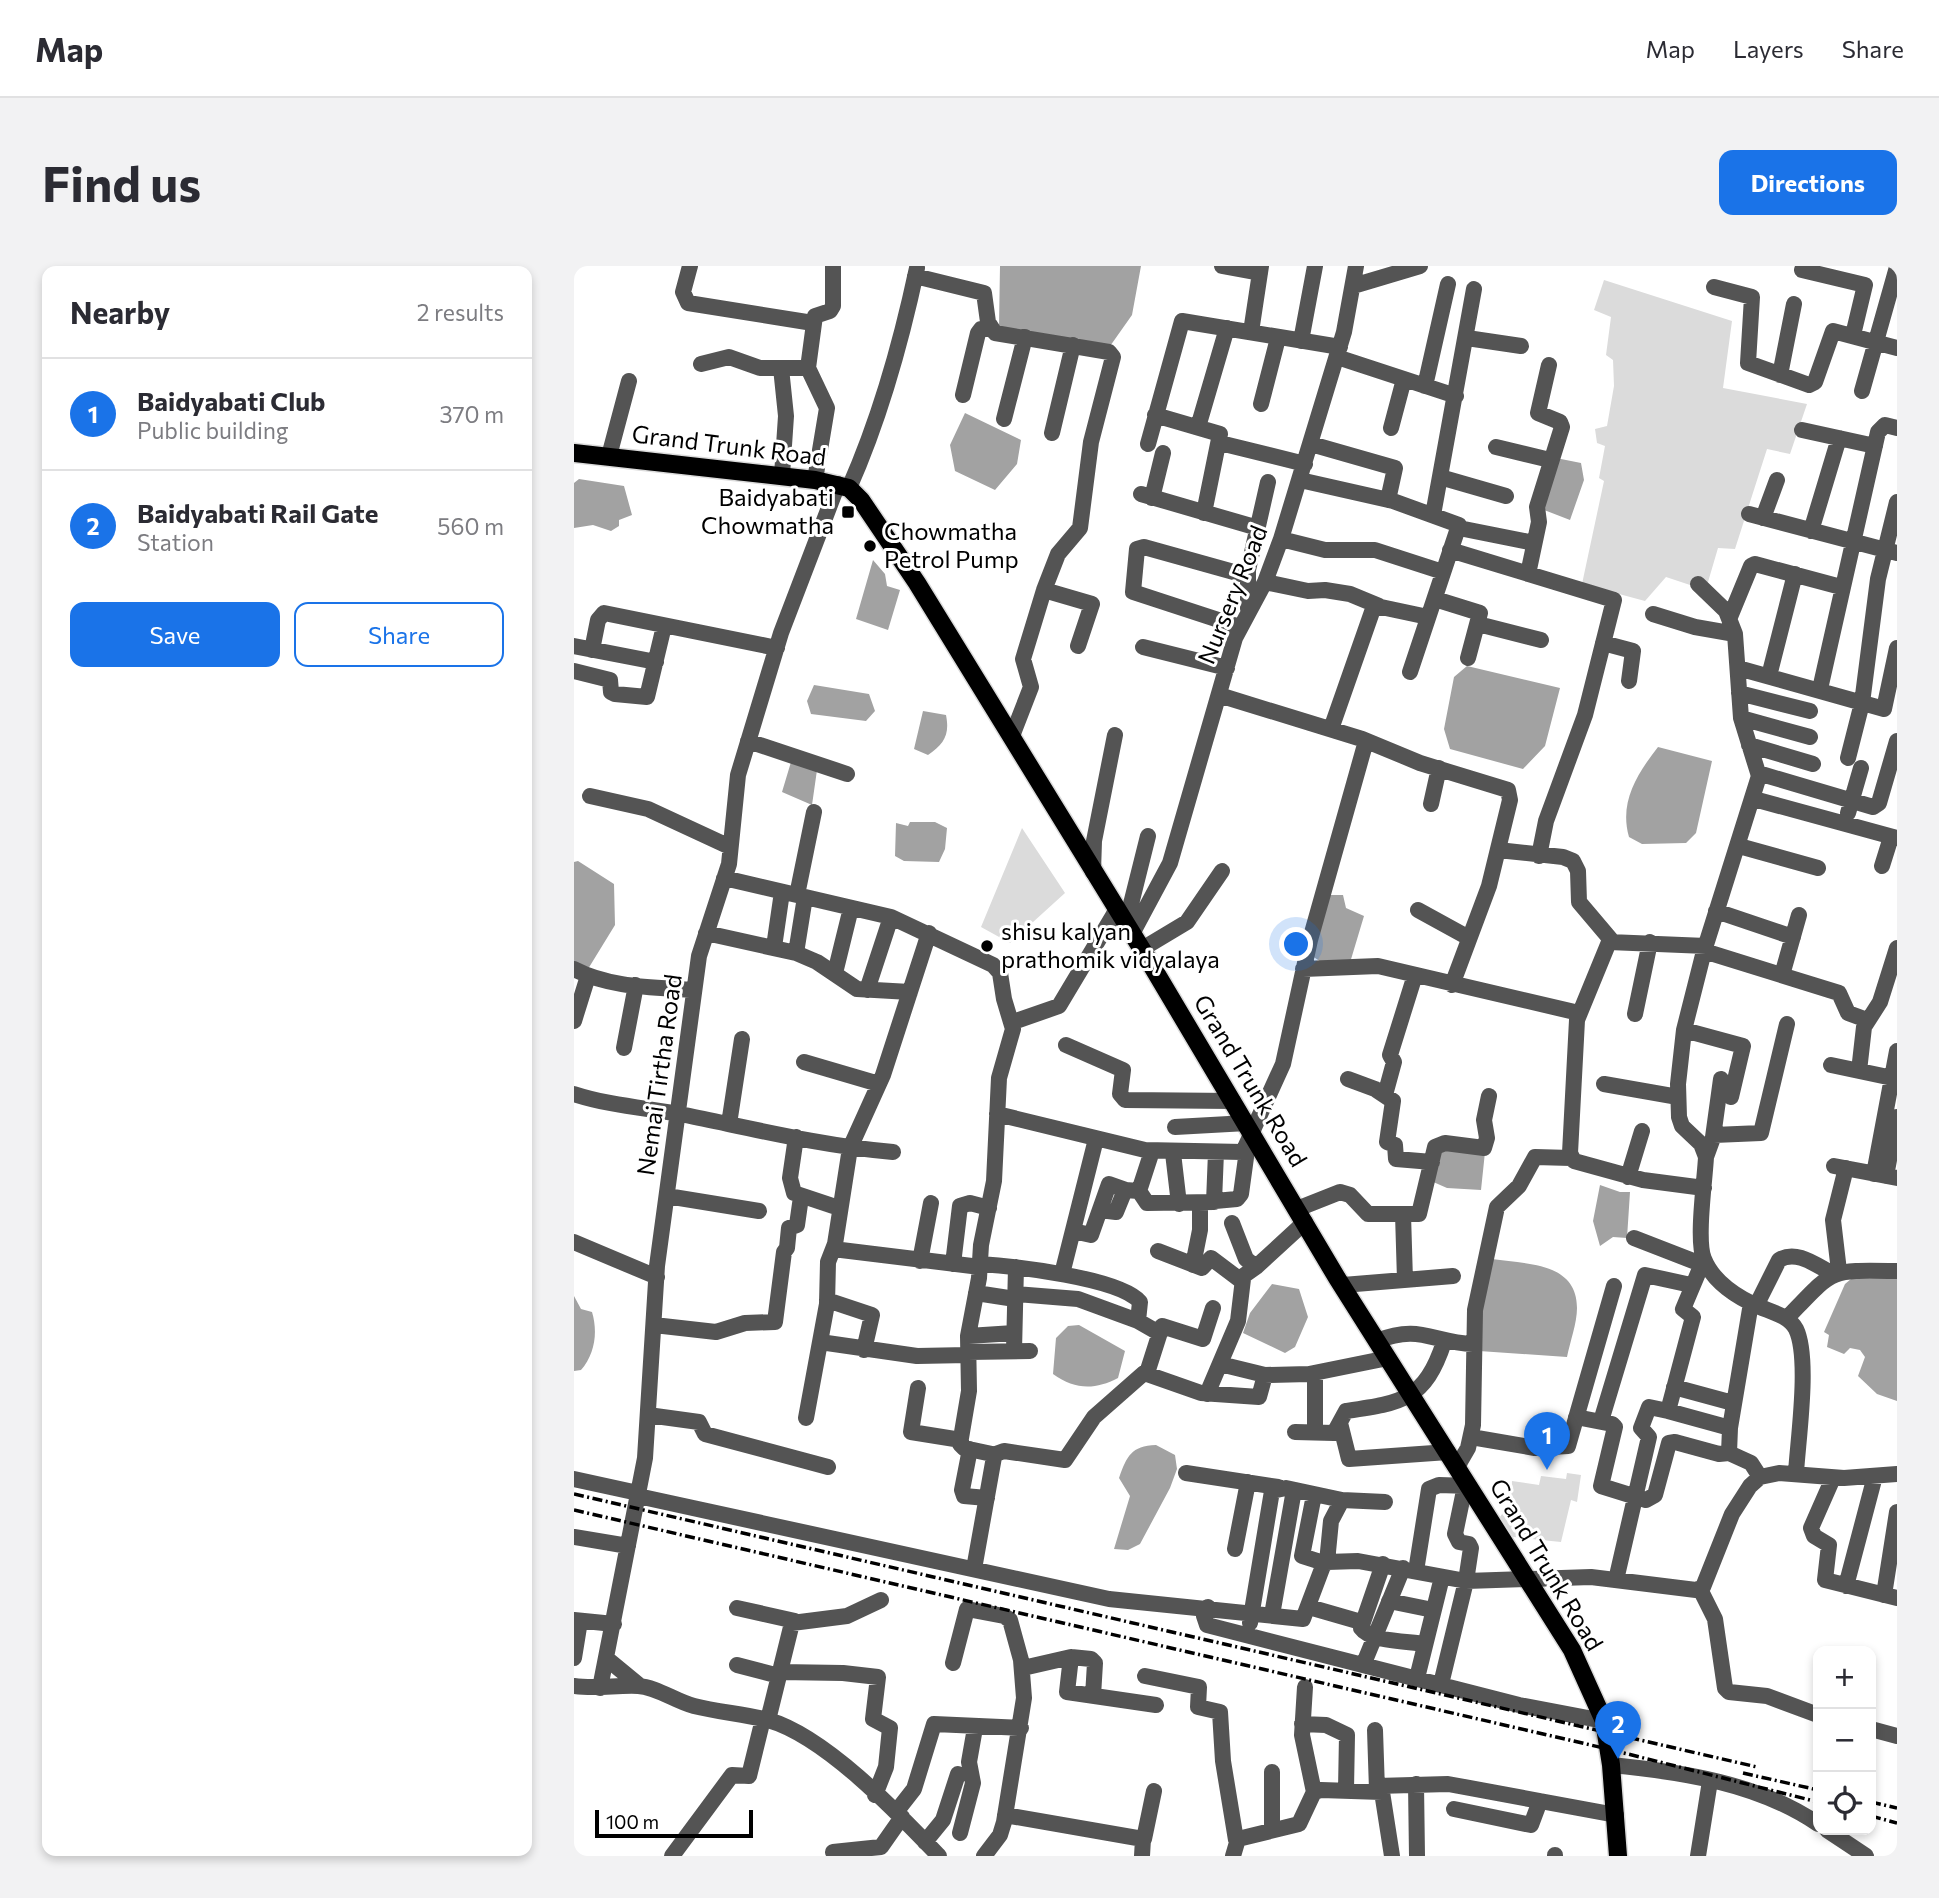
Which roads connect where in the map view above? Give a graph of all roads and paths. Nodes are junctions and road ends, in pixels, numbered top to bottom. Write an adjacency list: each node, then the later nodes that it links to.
1 (690, 266): 16 (street)
2 (833, 266): 16 (street)
3 (1222, 266): 8 (street)
4 (1315, 266): 24 (street)
5 (1356, 266): 12 (street, Nursery Road)
6 (1420, 266): 12 (street)
7 (1897, 267): 25 (street)
8 (1261, 270): 19 (street)
9 (916, 271): 18 (street); 66 (street, Nemai Tirtha Road)
10 (1802, 271): 20 (street)
11 (1448, 284): 37 (street)
12 (1353, 286): 29 (street, Nursery Road)
13 (1714, 287): 34 (street)
14 (1474, 289): 23 (street)
15 (1794, 303): 34 (street)
16 (813, 323): 33 (street)
17 (1227, 328): 19 (street); 42 (street); 44 (street)
18 (990, 329): 21 (street); 39 (street)
19 (1251, 332): 22 (street)
20 (1853, 335): 25 (street); 34 (street)
21 (1025, 337): 26 (street); 43 (street)
22 (1278, 338): 24 (street); 41 (street)
23 (1467, 338): 27 (street); 40 (street)
24 (1301, 341): 29 (street)
25 (1876, 342): 28 (street); 38 (street)
26 (1073, 345): 48 (street); 87 (street)
27 (1521, 346)
28 (1897, 348)
29 (1338, 352): 35 (street); 52 (street, Nursery Road)
30 (701, 364): 32 (street)
31 (1549, 365): 58 (street)
32 (781, 368): 33 (street); 60 (street)
33 (808, 368): 62 (street)
34 (1780, 375)
35 (1404, 379): 37 (street); 45 (street)
36 (629, 381): 57 (street)
37 (1425, 386): 40 (street)
38 (1862, 391)
39 (963, 396)
40 (1456, 396): 61 (street)
41 (1261, 404)
42 (1155, 415): 44 (street); 51 (street)
43 (1004, 419)
44 (1198, 427): 50 (street)
45 (1391, 428)
46 (1897, 428): 53 (street)
47 (1802, 430): 49 (street)
48 (1052, 433)
49 (1839, 438): 53 (street); 74 (street)
50 (1220, 443): 59 (street); 70 (street)
51 (1148, 444)
52 (1311, 444): 59 (street, Nursery Road); 68 (street)
53 (1875, 446): 76 (street)
54 (1496, 447): 58 (street)
55 (574, 453): 57 (main road, Grand Trunk Road)
56 (1163, 453): 70 (street)
57 (609, 456): 60 (main road, Grand Trunk Road)
58 (1550, 460): 77 (street)
59 (1305, 464): 63 (street, Nursery Road)
60 (782, 475): 62 (main road, Grand Trunk Road)
61 (1440, 477): 67 (street); 71 (street)
62 (815, 480): 66 (main road, Grand Trunk Road)
63 (1300, 480): 68 (street); 75 (street, Nursery Road)
64 (1777, 480): 74 (street)
65 (1268, 482): 72 (street)
66 (844, 486): 104 (street, Nemai Tirtha Road); 122 (main road, Grand Trunk Road)
67 (1506, 496)
68 (1388, 500): 71 (street)
69 (1897, 502): 79 (street)
70 (1203, 513): 72 (street)
71 (1433, 515): 73 (street)
72 (1258, 528): 83 (street)
73 (1459, 528): 77 (street); 78 (street)
74 (1811, 531): 76 (street)
75 (1281, 539): 80 (street); 84 (street, Nursery Road)
76 (1852, 541): 79 (street); 86 (street)
77 (1534, 544): 81 (street)
78 (1450, 550): 80 (street); 81 (street)
79 (1891, 552): 116 (street)
80 (1443, 572): 88 (street)
81 (1528, 573): 99 (street)
82 (1795, 574): 86 (street); 93 (street); 111 (street)
83 (1248, 576): 90 (street); 96 (street)
84 (1265, 582): 89 (street); 90 (street, Nursery Road)
85 (1698, 584): 93 (street)
86 (1841, 587): 113 (street)
87 (1044, 590): 100 (street); 122 (street)
88 (1435, 599): 92 (street); 94 (street)
89 (1378, 606): 92 (street); 120 (street)
90 (1248, 609): 96 (street, Nursery Road)
91 (1653, 614): 97 (street)
92 (1428, 617): 110 (street)
93 (1730, 617): 97 (street)
94 (1478, 624): 98 (street); 105 (street)
95 (664, 626): 103 (street); 104 (street); 106 (street)
96 (1240, 627): 107 (street, Nursery Road)
97 (1735, 634): 108 (street)
98 (1541, 640)
99 (1603, 643): 112 (street); 144 (street)
100 (1078, 646)
101 (1143, 647): 107 (street)
102 (1897, 648): 118 (street)
103 (579, 649): 106 (street)
104 (777, 649): 124 (street, Nemai Tirtha Road)
105 (1468, 658)
106 (656, 662): 109 (street)
107 (1227, 668): 115 (street, Nursery Road)
108 (1738, 668): 111 (street); 114 (street)
109 (574, 671)
110 (1410, 672)
111 (1769, 676): 113 (street)
112 (1629, 681)
113 (1819, 689): 116 (street)
114 (1739, 693): 117 (street); 119 (street)
115 (1219, 695): 120 (street); 156 (street, Nursery Road)
116 (1862, 703): 118 (street); 135 (street)
117 (1810, 712)
118 (1891, 712)
119 (1741, 718): 123 (street); 127 (street)
120 (1331, 729): 125 (street)
121 (1115, 735): 148 (street)
122 (1012, 736): 148 (main road, Grand Trunk Road)
123 (1810, 737)
124 (748, 741): 131 (street); 142 (street, Nemai Tirtha Road)
125 (1366, 741): 129 (street); 168 (street)
126 (1897, 741): 132 (street)
127 (1749, 745): 128 (street); 130 (street)
128 (1813, 764)
129 (1439, 768): 136 (street); 143 (street)
130 (1758, 773): 134 (street); 135 (street)
131 (847, 774)
132 (1892, 774): 135 (street)
133 (590, 796): 142 (street)
134 (1754, 799): 138 (street); 141 (street)
135 (1852, 802): 138 (street)
136 (1431, 804)
137 (814, 812): 150 (street)
138 (1845, 824): 140 (street)
139 (1148, 836): 156 (street)
140 (1894, 838): 145 (street)
141 (1739, 846): 146 (street); 153 (street)
142 (730, 847): 149 (street, Nemai Tirtha Road)
143 (1498, 850): 144 (street); 160 (street)
144 (1539, 856): 161 (street)
145 (1882, 866)
146 (1818, 868)
147 (1222, 871): 166 (street)
148 (1093, 872): 156 (main road, Grand Trunk Road)
149 (724, 878): 150 (street); 157 (street, Nemai Tirtha Road)
150 (795, 895): 151 (street); 163 (street); 167 (street)
151 (851, 908): 155 (street); 170 (street)
152 (1418, 910): 160 (street)
153 (1716, 911): 159 (street); 165 (street)
154 (1799, 915): 159 (street)
155 (891, 917): 158 (street); 176 (street)
156 (1125, 922): 166 (main road, Grand Trunk Road); 185 (street)
157 (706, 933): 163 (street); 175 (street, Nemai Tirtha Road)
158 (929, 933): 177 (street); 185 (street)
159 (1793, 937): 172 (street)
160 (1469, 938): 174 (street)
161 (1612, 941): 162 (street); 181 (street)
162 (1650, 942): 165 (street); 182 (street)
163 (775, 947): 167 (street)
164 (1897, 947): 178 (street)
165 (1705, 948): 172 (street); 187 (street)
166 (1142, 949): 205 (main road, Grand Trunk Road)
167 (796, 953): 170 (street)
168 (1303, 969): 171 (street); 213 (street)
169 (581, 972): 173 (street); 179 (street)
170 (835, 973): 176 (street)
171 (1415, 975): 174 (street); 201 (street)
172 (1782, 975): 183 (street)
173 (636, 985): 175 (street); 190 (street)
174 (1452, 985): 181 (street)
175 (694, 990): 207 (street, Nemai Tirtha Road)
176 (867, 990): 177 (street)
177 (910, 992): 198 (street)
178 (1880, 1002): 180 (street); 183 (street)
179 (577, 1005): 184 (street)
180 (1897, 1007)
181 (1578, 1013): 223 (street)
182 (1635, 1014)
183 (1867, 1020): 194 (street)
184 (574, 1021)
185 (1013, 1022): 208 (street)
186 (1787, 1024): 214 (street)
187 (1684, 1030): 203 (street); 204 (street)
188 (742, 1040): 210 (street)
189 (1066, 1045): 206 (street)
190 (624, 1048)
191 (1897, 1051): 197 (street)
192 (804, 1062): 198 (street)
193 (1831, 1065): 194 (street)
194 (1859, 1071): 197 (street)
195 (1348, 1079): 201 (street)
196 (1721, 1079): 214 (street)
197 (1894, 1079): 225 (street)
198 (879, 1084): 217 (street)
199 (1604, 1084): 203 (street)
200 (574, 1094): 207 (street)
201 (1385, 1095): 224 (street)
202 (1489, 1096): 224 (street)
203 (1678, 1097): 222 (street)
204 (1731, 1097)
205 (1233, 1101): 206 (street); 213 (main road, Grand Trunk Road)
206 (1174, 1102): 211 (street)
207 (677, 1114): 210 (street); 229 (street, Nemai Tirtha Road)
208 (998, 1114): 216 (street); 235 (street)
209 (1897, 1117): 225 (street)
210 (729, 1124): 215 (street)
211 (1175, 1127): 213 (street); 220 (street)
212 (1642, 1131): 226 (street)
213 (1249, 1133): 221 (street); 231 (street); 238 (main road, Grand Trunk Road)
214 (1713, 1137): 222 (street)
215 (796, 1138): 217 (street); 230 (street)
216 (1096, 1139): 219 (street); 240 (street)
217 (850, 1148): 218 (street); 234 (street)
218 (893, 1152)
219 (1152, 1152): 220 (street); 228 (street)
220 (1174, 1152): 221 (street); 233 (street)
221 (1216, 1152): 231 (street)
222 (1706, 1157): 227 (street)
223 (1572, 1158): 226 (street); 277 (street)
224 (1432, 1162): 237 (street)
225 (1886, 1176): 252 (street)
226 (1628, 1177): 227 (street)
227 (1704, 1188): 246 (street)
228 (1132, 1190): 233 (street); 240 (street)
229 (667, 1196): 236 (street); 255 (street, Nemai Tirtha Road)
230 (801, 1197): 234 (street); 271 (street)
231 (1207, 1202): 233 (street); 248 (street)
232 (931, 1203): 245 (street)
233 (1179, 1204)
234 (839, 1208): 243 (street)
235 (989, 1208): 247 (street); 249 (street)
236 (759, 1211)
237 (1403, 1214): 238 (street); 258 (street)
238 (1301, 1216): 251 (street); 259 (main road, Grand Trunk Road)
239 (1232, 1223): 251 (street)
240 (1073, 1231): 254 (street)
241 (1634, 1238): 246 (street)
242 (574, 1242): 255 (street)
243 (833, 1249): 245 (street); 264 (street)
244 (1158, 1251): 248 (street)
245 (920, 1261): 247 (street)
246 (1702, 1261): 260 (street); 266 (street)
247 (954, 1264): 249 (street)
248 (1193, 1265): 257 (street)
249 (980, 1266): 250 (street); 262 (street)
250 (1016, 1267): 254 (street); 263 (street)
251 (1256, 1267): 257 (street)
252 (1836, 1272): 253 (street); 266 (street); 269 (street)
253 (1897, 1272)
254 (1062, 1273): 270 (street)
255 (657, 1276): 271 (street, Nemai Tirtha Road)
256 (1452, 1276): 258 (street)
257 (1243, 1279): 281 (street)
258 (1405, 1280): 259 (street)
259 (1343, 1285): 274 (main road, Grand Trunk Road)
260 (1691, 1285): 268 (street); 285 (street)
261 (1614, 1286): 265 (street)
262 (976, 1293): 263 (street); 278 (street)
263 (1015, 1296): 270 (street); 272 (street)
264 (827, 1300): 275 (street); 279 (street)
265 (1609, 1303): 268 (street); 292 (street)
266 (1753, 1304): 269 (street); 289 (street)
267 (1213, 1308): 273 (street)
268 (1635, 1310): 294 (street)
269 (1787, 1318): 306 (street)
270 (1138, 1321): 273 (street)
271 (654, 1325): 291 (street, Nemai Tirtha Road)
272 (1014, 1333): 278 (street); 278 (street)
273 (1159, 1333): 282 (street)
274 (1377, 1340): 276 (street); 280 (main road, Grand Trunk Road)
275 (820, 1342): 279 (street); 293 (street)
276 (1444, 1342): 277 (street); 288 (street)
277 (1473, 1345): 299 (street)
278 (968, 1348): 279 (street); 300 (street)
279 (864, 1350)
280 (1388, 1358): 283 (street); 288 (main road, Grand Trunk Road)
281 (1220, 1364): 284 (street); 287 (street)
282 (1147, 1373): 287 (street); 302 (street)
283 (1315, 1373): 284 (street); 298 (street)
284 (1265, 1375): 287 (street)
285 (1674, 1387): 289 (street); 290 (street)
286 (918, 1388): 300 (street)
287 (1207, 1394)
288 (1412, 1396): 295 (street); 303 (main road, Grand Trunk Road)
289 (1733, 1403): 296 (street)
290 (1668, 1411): 296 (street); 317 (street)
291 (648, 1415): 304 (street); 315 (street, Nemai Tirtha Road)
292 (1576, 1417): 294 (street); 299 (street)
293 (806, 1418)
294 (1601, 1422): 317 (street)
295 (1340, 1423): 298 (street); 303 (street)
296 (1730, 1428): 301 (street)
297 (1295, 1432): 298 (street)
298 (1315, 1432)
299 (1471, 1437): 303 (street)
300 (966, 1445): 302 (street); 318 (street)
301 (1729, 1452): 309 (street); 317 (street)
302 (993, 1455): 318 (street)
303 (1453, 1460): 313 (main road, Grand Trunk Road)
304 (828, 1466)
305 (1186, 1473): 312 (street)
306 (1796, 1473): 309 (street); 310 (street)
307 (1897, 1474): 308 (street)
308 (1875, 1476): 310 (street); 333 (street)
309 (1760, 1477): 334 (street)
310 (1833, 1478): 333 (street)
311 (574, 1479): 315 (street)
312 (1248, 1482): 314 (street); 324 (street)
313 (1467, 1486): 328 (street); 330 (main road, Grand Trunk Road); 332 (street)
314 (1286, 1489): 316 (street); 342 (street); 343 (street)
315 (638, 1495): 323 (street, Nemai Tirtha Road); 327 (street)
316 (1314, 1495): 319 (street); 325 (street)
317 (1634, 1497): 331 (street)
318 (987, 1498): 327 (street)
319 (1342, 1500): 320 (street); 325 (street)
320 (1385, 1502)
321 (1897, 1512): 335 (street)
322 (574, 1536): 323 (street)
323 (628, 1546): 347 (street, Nemai Tirtha Road)
324 (1234, 1549)
325 (1325, 1562): 326 (street); 339 (street)
326 (1383, 1564): 328 (street); 346 (street)
327 (974, 1569): 338 (street)
328 (1410, 1570): 329 (street); 337 (street)
329 (1442, 1577): 332 (street); 341 (street)
330 (1528, 1580): 331 (street); 332 (street); 370 (main road, Grand Trunk Road)
331 (1616, 1580): 334 (street)
332 (1466, 1581): 361 (street)
333 (1846, 1586): 335 (street)
334 (1700, 1589): 368 (street)
335 (1891, 1596)
336 (881, 1600): 345 (street)
337 (1390, 1601): 341 (street); 349 (street)
338 (1208, 1607): 342 (street); 348 (street)
339 (1309, 1607): 343 (street); 346 (street)
340 (737, 1608): 345 (street)
341 (1433, 1611): 350 (street)
342 (1251, 1613): 343 (street); 348 (street)
343 (1272, 1615)
344 (577, 1620): 347 (street); 352 (street)
345 (795, 1621): 358 (street)
346 (1361, 1622): 349 (street)
347 (614, 1624): 353 (street, Nemai Tirtha Road)
348 (1249, 1635): 355 (street)
349 (1375, 1636): 350 (street); 355 (street)
350 (1425, 1644): 360 (street)
351 (1071, 1657): 357 (street); 366 (street); 366 (street)
352 (574, 1658)
353 (606, 1658): 363 (street); 365 (street, Nemai Tirtha Road)
354 (953, 1663): 357 (street)
355 (1364, 1663): 360 (street)
356 (737, 1665): 358 (street)
357 (1023, 1668): 373 (street)
358 (780, 1674): 369 (street); 386 (street)
359 (1145, 1676): 398 (street)
360 (1417, 1678): 361 (street)
361 (1441, 1684): 370 (street)
362 (574, 1686): 365 (street)
363 (640, 1686): 365 (street); 369 (street)
364 (1305, 1687): 371 (street)
365 (600, 1688)
366 (1093, 1696): 367 (street)
367 (1156, 1705)
368 (1813, 1714)
369 (765, 1720): 386 (street); 400 (street)
370 (1604, 1721): 377 (main road, Grand Trunk Road)
371 (1302, 1724): 383 (street); 385 (street)
372 (975, 1728): 373 (street); 389 (street); 394 (street)
373 (1021, 1728): 390 (street)
374 (1375, 1730): 382 (street)
375 (1876, 1730): 376 (street)
376 (1897, 1736)
377 (1611, 1765): 380 (street); 391 (main road, Grand Trunk Road)
378 (1272, 1772): 393 (street)
379 (958, 1774): 397 (street)
380 (1710, 1780): 392 (street); 407 (street)
381 (1416, 1784): 382 (street); 387 (street); 405 (street)
382 (1377, 1788): 383 (street); 404 (street)
383 (1346, 1790): 385 (street)
384 (1154, 1791): 396 (street)
385 (1314, 1792): 393 (street)
386 (875, 1794): 389 (street)
387 (1541, 1801): 388 (street); 391 (street)
388 (1454, 1808)
389 (899, 1815): 397 (street); 399 (street)
390 (1005, 1815): 396 (street); 402 (street)
391 (1616, 1815): 406 (main road, Grand Trunk Road)
392 (1813, 1821)
393 (1272, 1829): 398 (street)
394 (960, 1833)
395 (1834, 1835): 408 (street)
396 (1144, 1839): 403 (street)
397 (925, 1842): 401 (street)
398 (1234, 1848)
399 (832, 1852)
400 (672, 1856)
401 (939, 1856)
402 (984, 1856)
403 (1142, 1856)
404 (1392, 1856)
405 (1417, 1856)
406 (1618, 1856)
407 (1698, 1856)
408 (1866, 1856)

